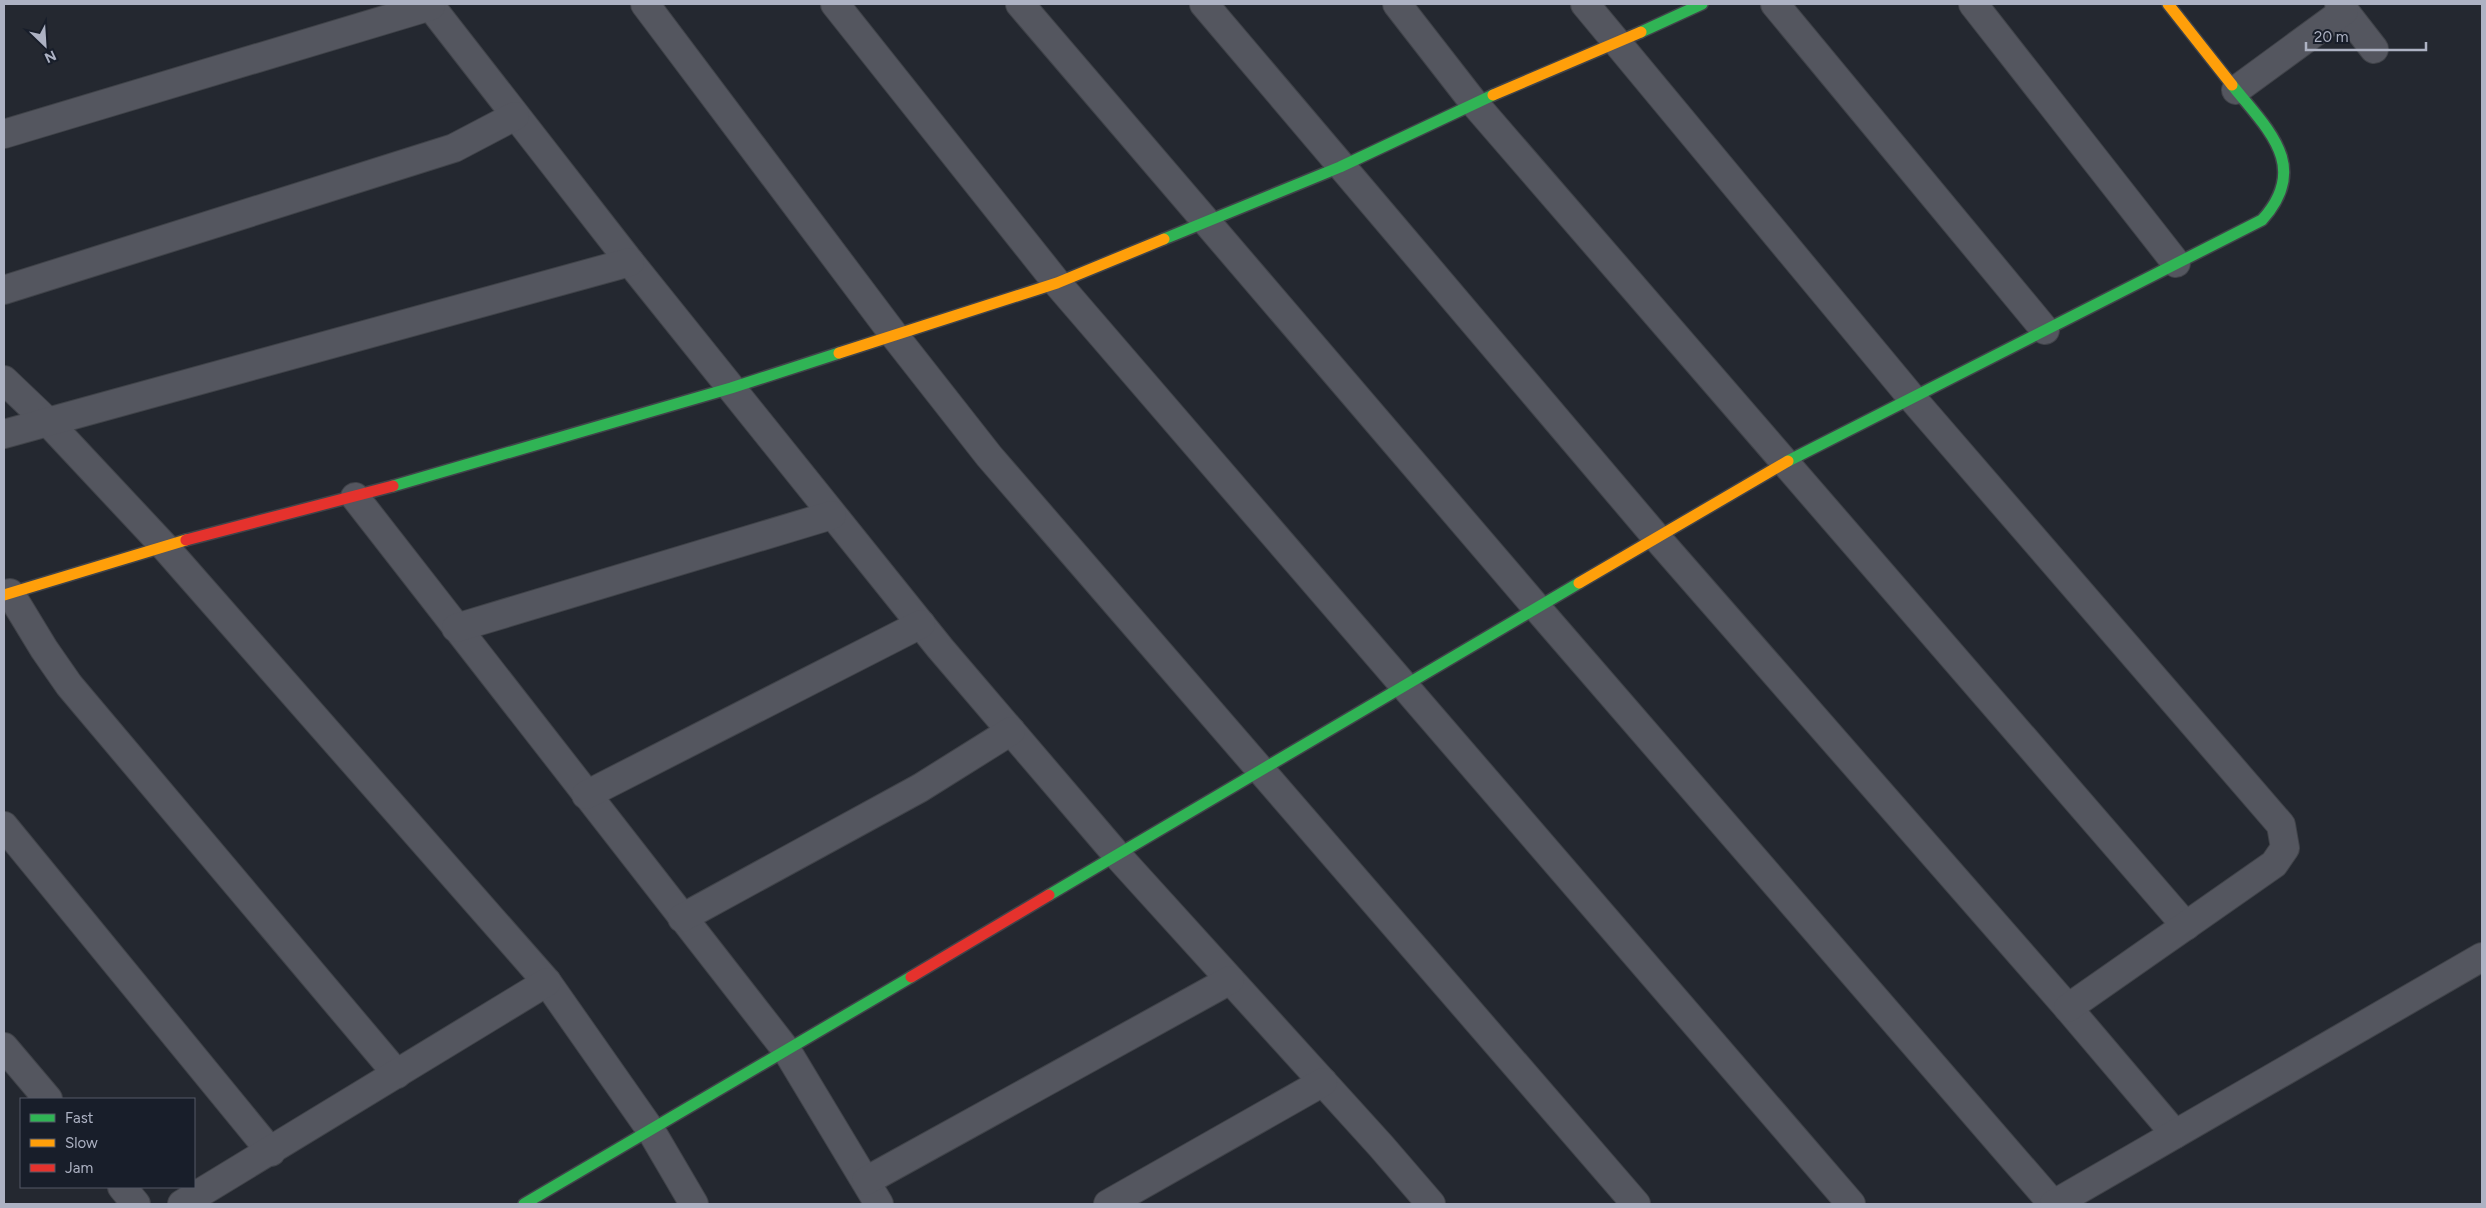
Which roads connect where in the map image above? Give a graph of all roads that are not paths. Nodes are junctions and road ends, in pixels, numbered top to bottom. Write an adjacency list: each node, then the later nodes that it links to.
1 (645, 4): 26 (street)
2 (835, 4): 23 (street)
3 (1020, 4): 20 (street)
4 (1204, 4): 19 (street)
5 (1397, 4): 16 (street)
6 (1585, 4): 13 (street)
7 (1702, 4): 13 (street)
8 (1775, 4): 25 (street)
9 (1973, 4): 22 (street)
10 (2168, 4): 15 (street)
11 (430, 5): 17 (street); 18 (street)
12 (2342, 7): 14 (street); 15 (street)
13 (1618, 43): 16 (street); 29 (street)
14 (2374, 49)
15 (2236, 90): 22 (street)
16 (1474, 103): 19 (street); 32 (street)
17 (515, 116): 21 (street); 24 (street)
18 (4, 134)
19 (1340, 167): 20 (street); 35 (street)
20 (1206, 222): 23 (street); 38 (street)
21 (630, 262): 28 (street); 30 (street)
22 (2176, 263): 25 (street)
23 (1057, 283): 26 (street); 41 (street)
24 (4, 290)
25 (2045, 330): 29 (street)
26 (894, 335): 28 (street); 43 (street)
27 (4, 380): 30 (street)
28 (731, 388): 33 (street); 34 (street)
29 (1912, 398): 32 (street); 48 (street)
30 (47, 422): 31 (street); 36 (street)
31 (4, 434)
32 (1784, 463): 35 (street); 48 (street)
33 (355, 496): 36 (street); 40 (street)
34 (832, 515): 39 (street); 40 (street)
35 (1657, 538): 38 (street); 52 (street)
36 (164, 546): 37 (street); 51 (street)
37 (7, 594): 55 (street)
38 (1537, 608): 41 (street); 71 (street)
39 (921, 624): 42 (street); 44 (street)
40 (456, 628): 44 (street)
41 (1406, 685): 43 (street); 70 (street)
42 (1011, 731): 46 (street); 47 (street)
43 (1261, 770): 46 (street); 69 (street)
44 (586, 795): 47 (street)
45 (4, 826): 60 (street)
46 (1117, 855): 50 (street); 54 (street)
47 (682, 918): 54 (street)
48 (2186, 926): 52 (street)
49 (2482, 957): 59 (street)
50 (1230, 980): 56 (street); 62 (street)
51 (547, 982): 55 (street); 58 (street)
52 (2068, 1008): 59 (street)
53 (4, 1047): 57 (street)
54 (787, 1051): 58 (street); 62 (street)
55 (398, 1074): 60 (street)
56 (1323, 1082): 67 (street); 68 (street)
57 (47, 1098)
58 (650, 1129): 65 (street); 66 (street)
59 (2174, 1134): 71 (street)
60 (271, 1152): 64 (street)
61 (123, 1188): 63 (street)
62 (872, 1193)
63 (136, 1204)
64 (182, 1204)
65 (524, 1204)
66 (694, 1204)
67 (1108, 1204)
68 (1430, 1204)
69 (1636, 1204)
70 (1851, 1204)
71 (2053, 1204)

